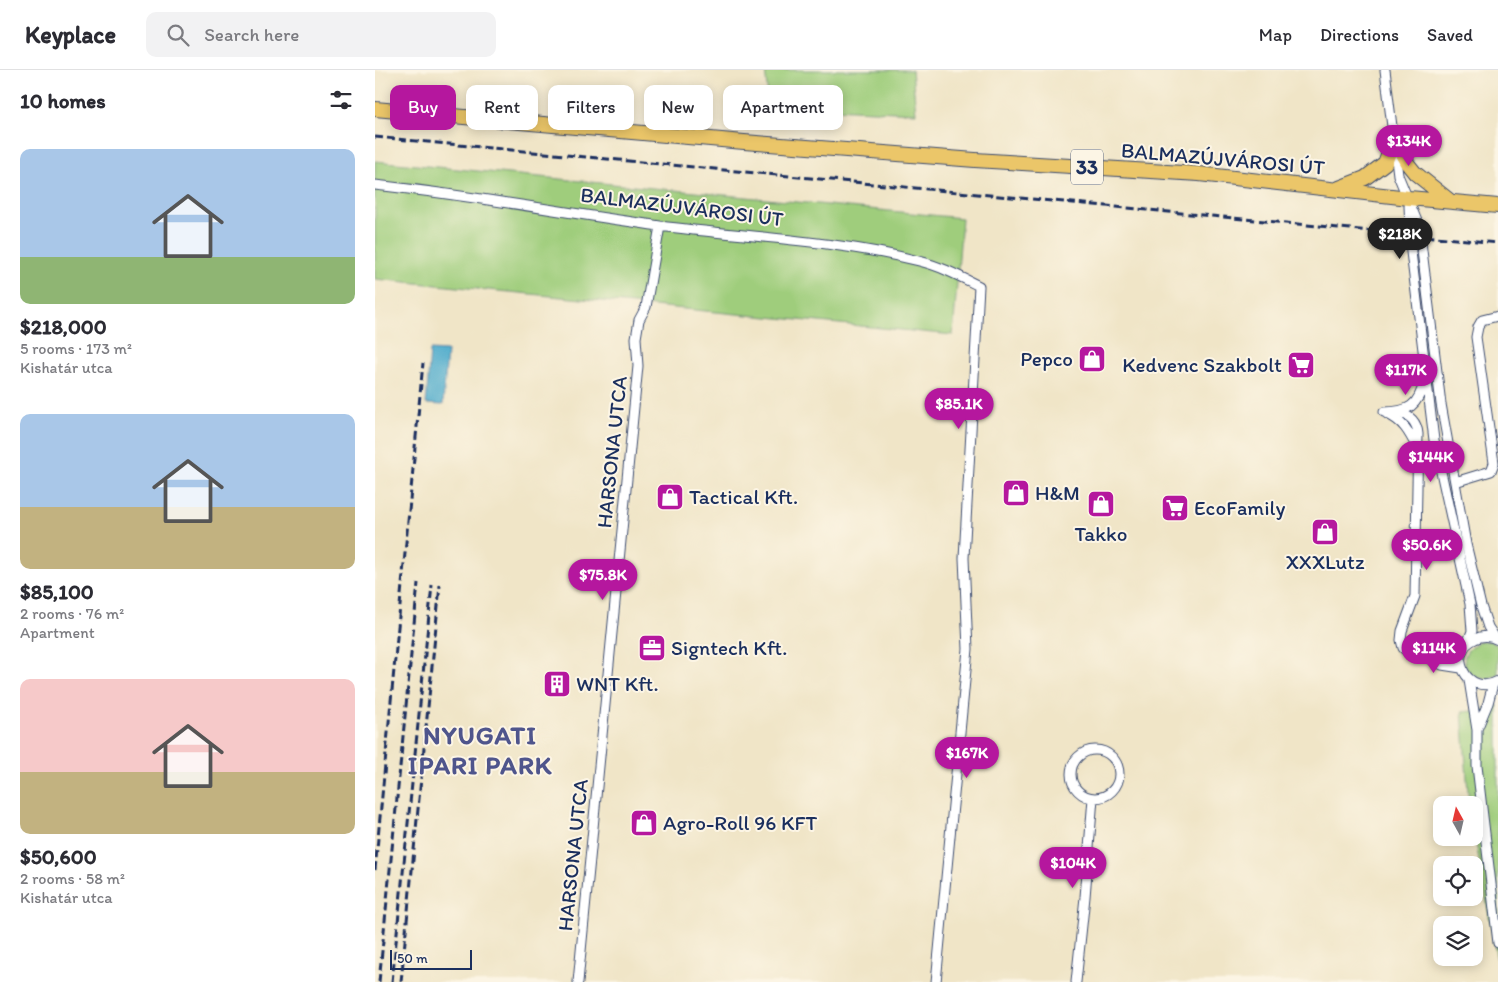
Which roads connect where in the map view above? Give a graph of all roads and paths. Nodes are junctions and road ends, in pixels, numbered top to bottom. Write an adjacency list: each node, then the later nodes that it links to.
1 (1385, 70): 3 (street)
2 (375, 109): 5 (main road, BALMAZÚJVÁROSI ÚT / 33)
3 (1394, 139): 5 (main road); 6 (street); 7 (main road)
4 (375, 185): 9 (street, BALMAZÚJVÁROSI ÚT)
5 (1333, 190): 6 (main road, BALMAZÚJVÁROSI ÚT / 33)
6 (1409, 198): 7 (main road, BALMAZÚJVÁROSI ÚT / 33); 11 (street); 14 (street)
7 (1450, 202): 8 (main road, BALMAZÚJVÁROSI ÚT / 33)
8 (1498, 206)
9 (660, 226): 24 (street, HARSONA UTCA); 25 (street, BALMAZÚJVÁROSI ÚT)
10 (1498, 316): 14 (street)
11 (1425, 377): 12 (street); 16 (street)
12 (1398, 412): 13 (street); 13 (street)
13 (1417, 448): 17 (street)
14 (1455, 482): 15 (street)
15 (1497, 640): 16 (street)
16 (1465, 646): 17 (street); 18 (street)
17 (1417, 652): 18 (street)
18 (1461, 668): 19 (street)
19 (1469, 680): 20 (street); 21 (street)
20 (1496, 682): 21 (street)
21 (1477, 730): 23 (street)
22 (1093, 798): 22 (street); 26 (street)
23 (1498, 943)
24 (578, 982)
25 (936, 982)
26 (1076, 982)

